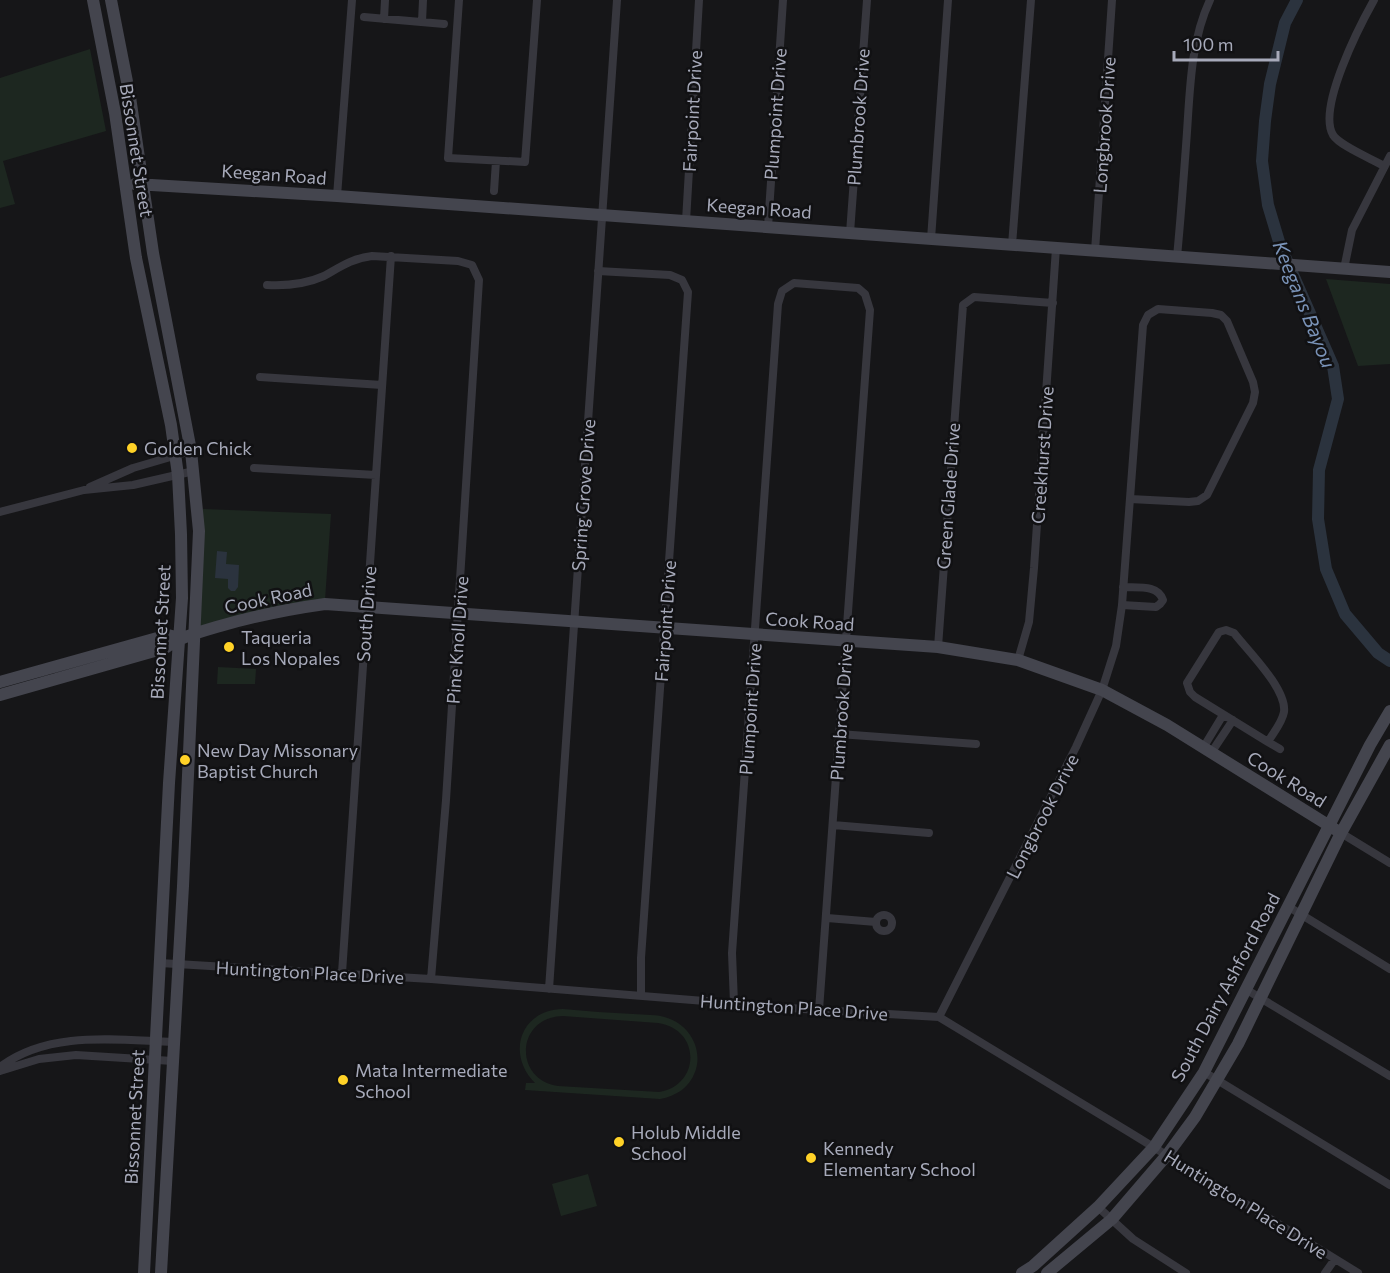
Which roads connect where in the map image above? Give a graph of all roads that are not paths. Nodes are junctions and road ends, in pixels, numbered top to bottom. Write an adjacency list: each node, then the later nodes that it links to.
1 (93, 0): 22 (main road, Bissonnet Street)
2 (111, 0): 21 (main road, Bissonnet Street)
3 (352, 0): 29 (street)
4 (385, 0): 18 (street)
5 (423, 0): 19 (street)
6 (459, 0): 24 (street)
7 (537, 0): 24 (street)
8 (617, 0): 30 (street, Spring Grove Drive)
9 (699, 0): 31 (street, Fairpoint Drive)
10 (783, 0): 32 (street, Plumpoint Drive)
11 (867, 0): 33 (street, Plumbrook Drive)
12 (948, 0): 34 (street)
13 (1031, 0): 35 (street)
14 (1112, 0): 37 (street, Longbrook Drive)
15 (1210, 0): 40 (street)
16 (1374, 0): 25 (street)
17 (364, 17): 18 (street)
18 (384, 19): 19 (street)
19 (422, 22): 20 (street)
20 (444, 24)
21 (123, 59): 22 (main road); 26 (main road, Bissonnet Street)
22 (105, 63): 27 (main road, Bissonnet Street)
23 (1390, 156): 25 (street)
24 (496, 161): 28 (street)
25 (1384, 166): 42 (street)
26 (142, 183): 27 (main road, Keegan Road); 29 (main road, Keegan Road); 38 (main road, Bissonnet Street)
27 (124, 185): 41 (main road, Bissonnet Street)
28 (494, 191)
29 (337, 196): 30 (main road, Keegan Road)
30 (602, 215): 31 (main road, Keegan Road); 43 (street, Spring Grove Drive)
31 (686, 221): 32 (main road, Keegan Road)
32 (768, 227): 33 (main road, Keegan Road)
33 (850, 233): 34 (main road, Keegan Road)
34 (931, 239): 35 (main road, Keegan Road)
35 (1012, 245): 36 (main road, Keegan Road)
36 (1056, 248): 37 (main road, Keegan Road); 46 (street, Creekhurst Drive)
37 (1095, 251): 40 (main road, Keegan Road)
38 (153, 254): 41 (main road); 47 (main road, Bissonnet Street)
39 (391, 256): 45 (street); 51 (street, South Drive); 64 (street, Pine Knoll Drive)
40 (1177, 257): 42 (main road, Keegan Road)
41 (136, 258): 48 (main road, Bissonnet Street)
42 (1344, 269): 44 (main road, Keegan Road)
43 (598, 271): 65 (street, Spring Grove Drive); 66 (street, Fairpoint Drive)
44 (1390, 272)
45 (267, 285)
46 (1053, 303): 71 (street, Green Glade Drive); 72 (street, Creekhurst Drive)
47 (170, 338): 48 (main road); 52 (main road, Bissonnet Street)
48 (153, 341): 53 (main road, Bissonnet Street)
49 (867, 343): 68 (street, Plumpoint Drive); 70 (street, Plumbrook Drive)
50 (260, 377): 51 (street)
51 (382, 385): 57 (street, South Drive)
52 (191, 450): 53 (street); 55 (main road, Bissonnet Street)
53 (176, 456): 56 (main road, Bissonnet Street); 58 (street)
54 (254, 468): 57 (street)
55 (194, 471): 56 (street); 67 (main road, Bissonnet Street)
56 (178, 475): 58 (street); 69 (main road, Bissonnet Street)
57 (376, 475): 63 (street, South Drive)
58 (84, 490): 60 (street)
59 (1130, 499): 59 (street, Longbrook Drive); 61 (street, Longbrook Drive)
60 (0, 512)
61 (1124, 587): 62 (street, Longbrook Drive); 62 (street)
62 (1122, 606): 74 (street, Longbrook Drive)
63 (367, 607): 64 (main road, Cook Road); 67 (main road, Cook Road); 102 (street, South Drive)
64 (459, 612): 65 (main road, Cook Road); 103 (street, Pine Knoll Drive)
65 (574, 623): 66 (main road, Cook Road); 104 (street, Spring Grove Drive)
66 (664, 627): 68 (main road, Cook Road); 106 (street, Fairpoint Drive)
67 (196, 633): 69 (main road, Cook Road); 81 (main road, Bissonnet Street)
68 (755, 636): 70 (main road, Cook Road); 108 (street, Plumpoint Drive)
69 (179, 638): 73 (main road, Cook Road); 75 (main road, Cook Road); 80 (main road, Bissonnet Street)
70 (845, 641): 71 (main road, Cook Road); 79 (street, Plumbrook Drive)
71 (938, 647): 72 (main road, Cook Road)
72 (1018, 660): 74 (main road, Cook Road)
73 (0, 682)
74 (1102, 690): 86 (main road, Cook Road); 110 (street, Longbrook Drive)
75 (0, 695)
76 (1390, 711): 84 (main road, South Dairy Ashford Road)
77 (1224, 715): 78 (street); 82 (street); 86 (street)
78 (1233, 720): 82 (street); 86 (street)
79 (839, 734): 83 (street); 90 (street, Plumbrook Drive)
80 (172, 735): 81 (main road); 88 (main road, Bissonnet Street)
81 (190, 736): 89 (main road, Bissonnet Street)
82 (1268, 742): 85 (street)
83 (976, 744)
84 (1370, 745): 87 (street); 91 (main road, South Dairy Ashford Road)
85 (1280, 749)
86 (1207, 751): 91 (main road, Cook Road)
87 (1388, 752): 93 (main road, South Dairy Ashford Road)
88 (168, 805): 89 (main road); 99 (main road, Bissonnet Street)
89 (187, 806): 100 (main road, Bissonnet Street)
90 (833, 825): 92 (street); 97 (street, Plumbrook Drive)
91 (1329, 825): 93 (main road, Cook Road); 95 (main road, South Dairy Ashford Road)
92 (929, 833)
93 (1341, 833): 94 (street, Cook Road); 96 (main road, South Dairy Ashford Road)
94 (1390, 863)
95 (1289, 907): 96 (street); 105 (main road, South Dairy Ashford Road)
96 (1302, 915): 101 (street); 107 (main road, South Dairy Ashford Road)
97 (827, 918): 98 (street); 109 (street, Plumbrook Drive)
98 (876, 922)
99 (160, 963): 100 (street, Huntington Place Drive); 112 (main road, Bissonnet Street)
100 (178, 964): 102 (street, Huntington Place Drive); 113 (main road, Bissonnet Street)
101 (1390, 969)
102 (342, 973): 103 (street, Huntington Place Drive)
103 (431, 979): 104 (street, Huntington Place Drive)
104 (549, 989): 106 (street, Huntington Place Drive)
105 (1247, 990): 107 (street); 118 (main road, South Dairy Ashford Road)
106 (641, 996): 108 (street, Huntington Place Drive)
107 (1262, 999): 119 (street); 120 (main road, South Dairy Ashford Road)
108 (734, 1003): 109 (street, Huntington Place Drive)
109 (819, 1010): 110 (street, Huntington Place Drive)
110 (939, 1017): 121 (street, Huntington Place Drive)
111 (92, 1039): 112 (street); 114 (street); 117 (street)
112 (156, 1041): 113 (street); 115 (main road, Bissonnet Street)
113 (174, 1042): 116 (main road, Bissonnet Street)
114 (92, 1056): 115 (street); 117 (street)
115 (155, 1060): 116 (street); 123 (main road, Bissonnet Street)
116 (172, 1061): 124 (main road, Bissonnet Street)
117 (0, 1069)
118 (1204, 1072): 120 (street); 121 (main road, South Dairy Ashford Road)
119 (1390, 1076)
120 (1218, 1080): 122 (main road, South Dairy Ashford Road); 125 (street)
121 (1154, 1147): 122 (street, Huntington Place Drive); 126 (main road, South Dairy Ashford Road)
122 (1167, 1155): 127 (main road, South Dairy Ashford Road); 128 (street, Huntington Place Drive)
123 (149, 1166): 124 (main road); 130 (main road, Bissonnet Street)
124 (166, 1168): 131 (main road, Bissonnet Street)
125 (1390, 1185)
126 (1098, 1207): 127 (street); 129 (main road, South Dairy Ashford Road)
127 (1112, 1219): 133 (main road, South Dairy Ashford Road); 134 (street)
128 (1335, 1259): 135 (street); 136 (street, Huntington Place Drive)
129 (1035, 1269): 132 (main road, South Dairy Ashford Road)
130 (144, 1273)
131 (161, 1273)
132 (1022, 1273)
133 (1047, 1273)
134 (1186, 1273)
135 (1324, 1273)
136 (1359, 1273)

